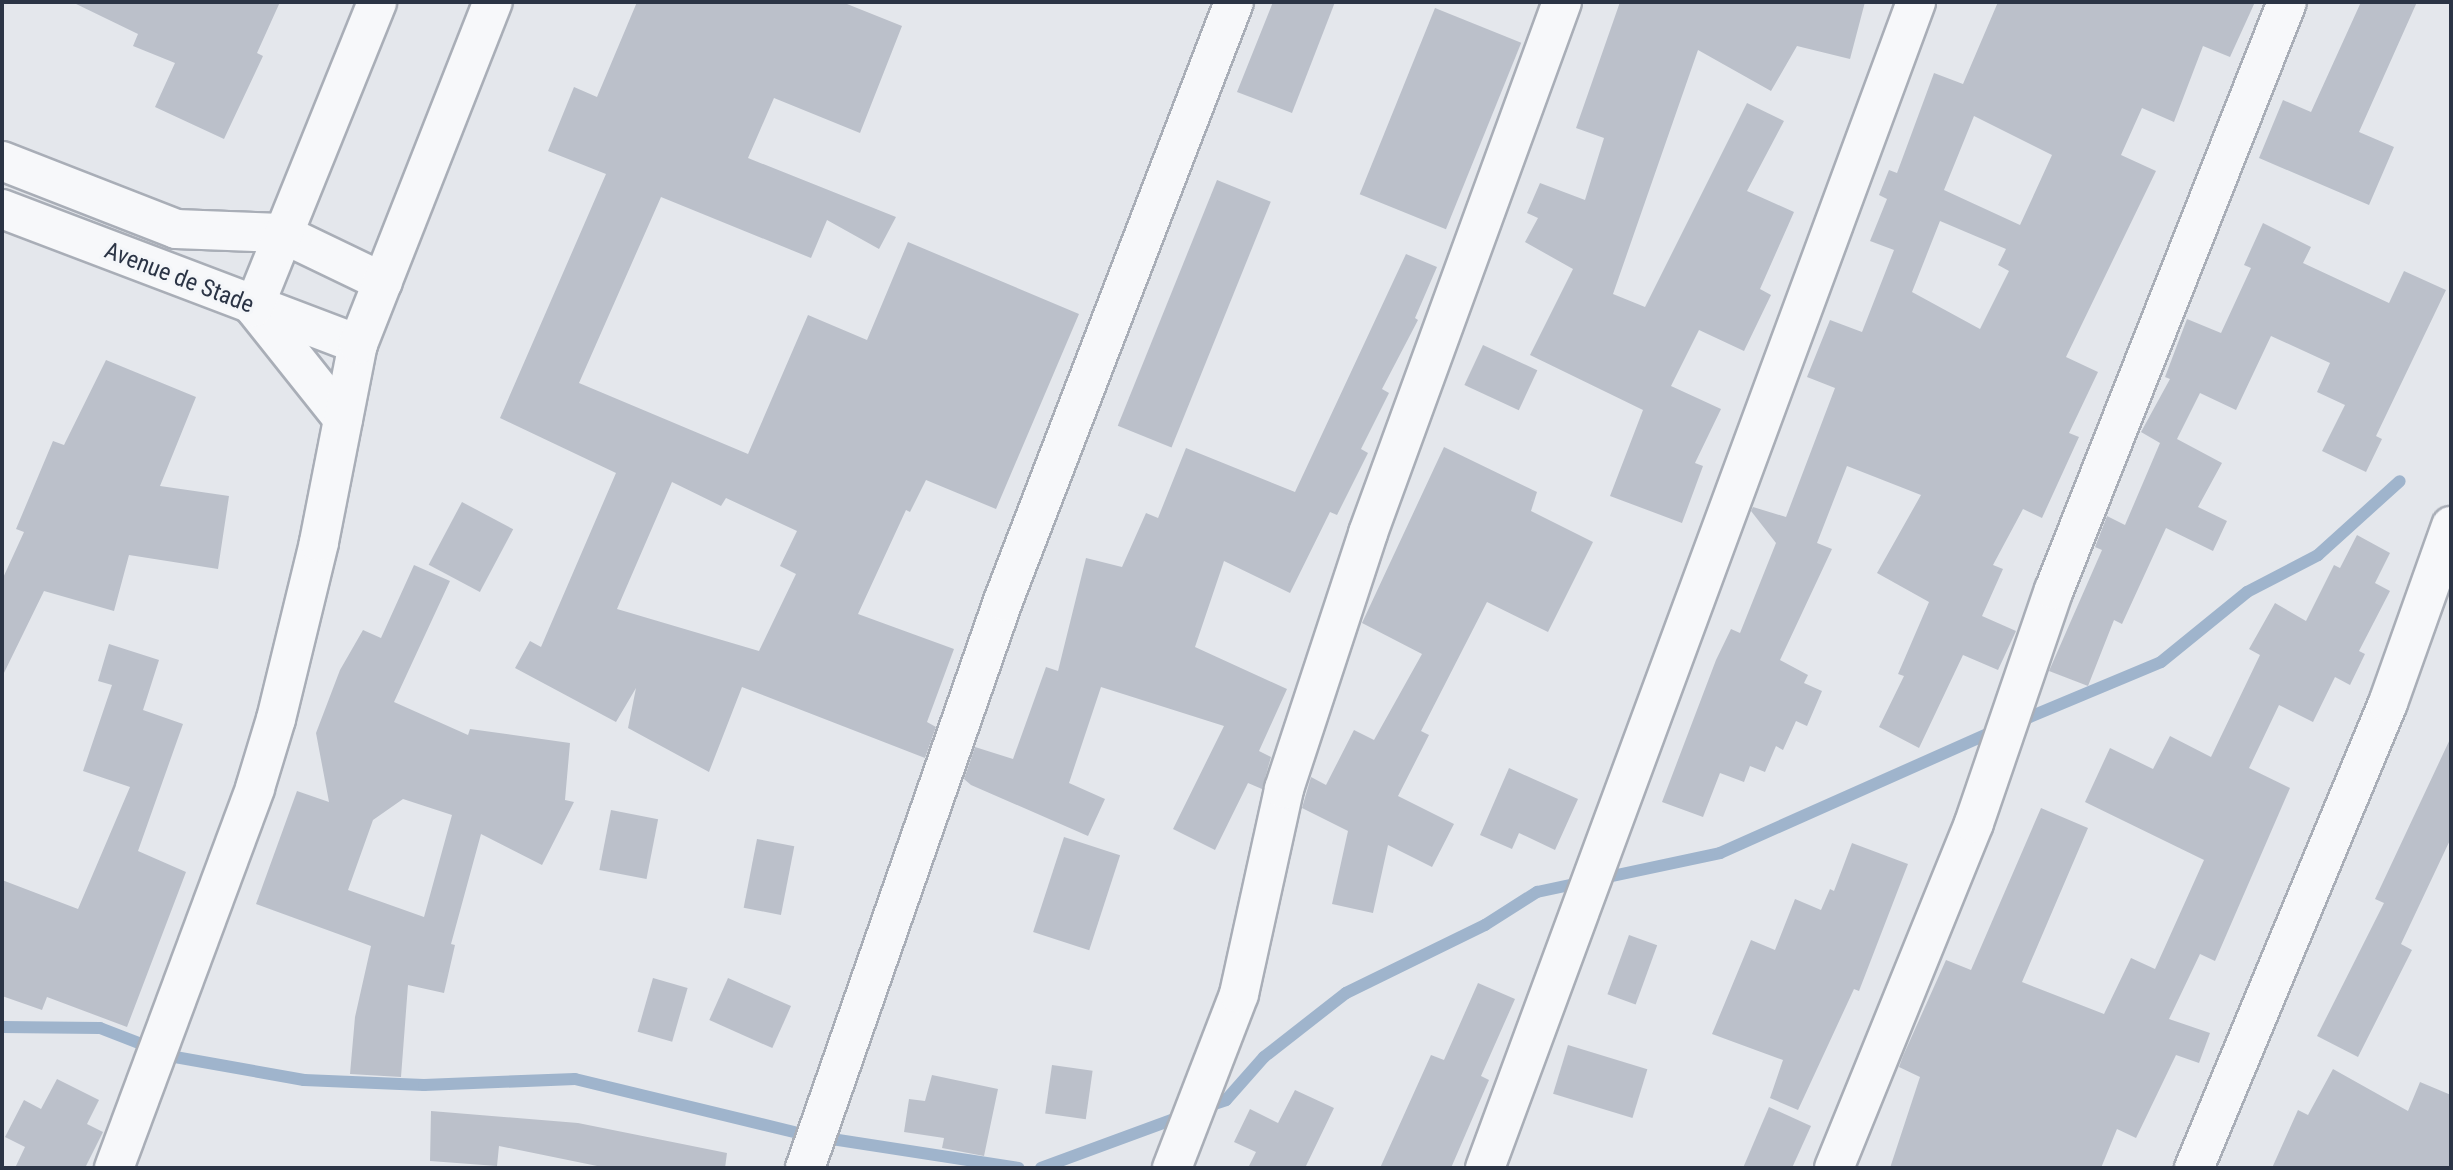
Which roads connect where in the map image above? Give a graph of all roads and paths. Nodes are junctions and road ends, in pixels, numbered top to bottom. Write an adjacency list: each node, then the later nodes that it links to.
1 (377, 2): 9 (street)
2 (493, 2): 10 (street)
3 (1234, 2): 15 (street)
4 (1562, 2): 16 (street)
5 (1916, 2): 18 (street)
6 (2287, 2): 19 (street)
7 (2, 161): 9 (street)
8 (2, 209): 11 (street, Avenue de Stade)
9 (281, 233): 10 (street); 11 (street)
10 (383, 282): 12 (street)
11 (254, 307): 12 (street, Avenue de Stade); 13 (street)
12 (358, 344): 13 (street)
13 (342, 419): 17 (street)
14 (2451, 526): 20 (street)
15 (812, 1149)
16 (1180, 1152)
17 (114, 1168)
18 (1485, 1168)
19 (1834, 1168)
20 (2193, 1168)

